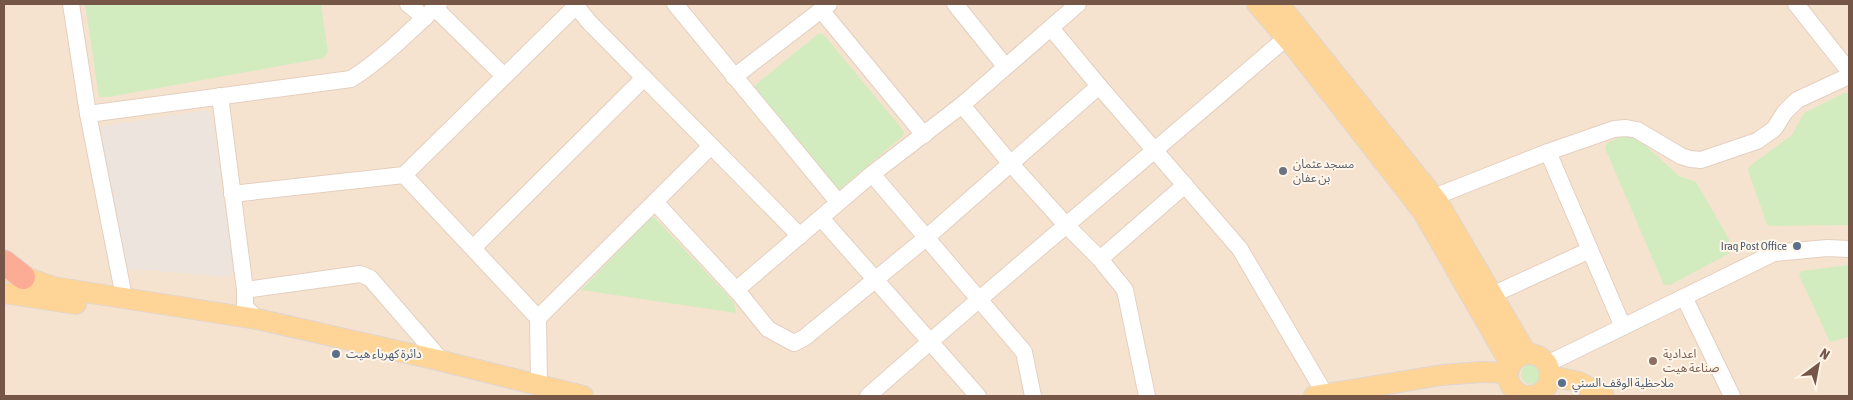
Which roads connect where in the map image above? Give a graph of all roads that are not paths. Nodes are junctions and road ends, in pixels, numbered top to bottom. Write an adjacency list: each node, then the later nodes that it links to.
1 (71, 4): 23 (street)
2 (408, 4): 11 (street)
3 (675, 4): 18 (street)
4 (955, 4): 14 (street)
5 (1078, 4): 12 (street)
6 (1257, 4): 13 (main road)
7 (1279, 4): 33 (main road)
8 (1796, 4): 15 (street)
9 (577, 5): 16 (street); 19 (street)
10 (825, 7): 18 (street); 24 (street)
11 (433, 10): 16 (street); 21 (street)
12 (1051, 28): 14 (street); 20 (street)
13 (1286, 38): 26 (street); 60 (main road)
14 (1006, 66): 22 (street)
15 (1849, 72)
16 (504, 76): 30 (street)
17 (1849, 76): 27 (street)
18 (734, 77): 35 (street)
19 (644, 78): 25 (street); 40 (street)
20 (1099, 86): 26 (street); 28 (street)
21 (220, 96): 23 (street); 32 (street)
22 (962, 105): 24 (street); 28 (street)
23 (88, 114): 51 (street)
24 (924, 135): 29 (street)
25 (711, 146): 34 (street); 38 (street)
26 (1156, 151): 31 (street); 37 (street)
27 (1548, 152): 33 (street); 42 (street)
28 (1012, 164): 37 (street); 39 (street)
29 (872, 174): 35 (street); 39 (street)
30 (404, 175): 32 (street); 40 (street)
31 (1185, 185): 43 (street); 65 (street)
32 (232, 194): 47 (street)
33 (1434, 197): 50 (main road)
34 (655, 202): 48 (street); 55 (street)
35 (838, 202): 36 (street)
36 (821, 218): 38 (street); 46 (street)
37 (1067, 226): 43 (street); 53 (street)
38 (800, 236): 48 (street)
39 (926, 238): 46 (street); 53 (street)
40 (473, 248): 55 (street)
41 (1847, 249): 52 (street)
42 (1590, 250): 50 (street); 57 (street)
43 (1100, 259): 69 (street)
44 (4, 262): 45 (highway)
45 (14, 273): 51 (main road)
46 (876, 279): 48 (street); 58 (street)
47 (246, 290): 56 (street); 59 (street)
48 (736, 290)
49 (4, 293): 54 (main road)
50 (1492, 295): 60 (main road)
51 (124, 297): 54 (main road)
52 (1684, 297): 57 (street); 71 (street)
53 (979, 300): 58 (street); 68 (street)
54 (203, 310): 56 (main road)
55 (538, 318): 62 (street)
56 (257, 319): 59 (main road)
57 (1623, 327): 61 (street)
58 (930, 341): 66 (street); 67 (street)
59 (442, 361): 62 (main road)
60 (1516, 376): 61 (main road); 61 (main road); 63 (main road)
61 (1545, 382): 70 (main road)
62 (539, 385): 64 (main road)
63 (1365, 392): 65 (main road)
64 (573, 395)
65 (1319, 395)
66 (868, 396)
67 (978, 396)
68 (1034, 396)
69 (1147, 396)
70 (1604, 396)
71 (1732, 396)

